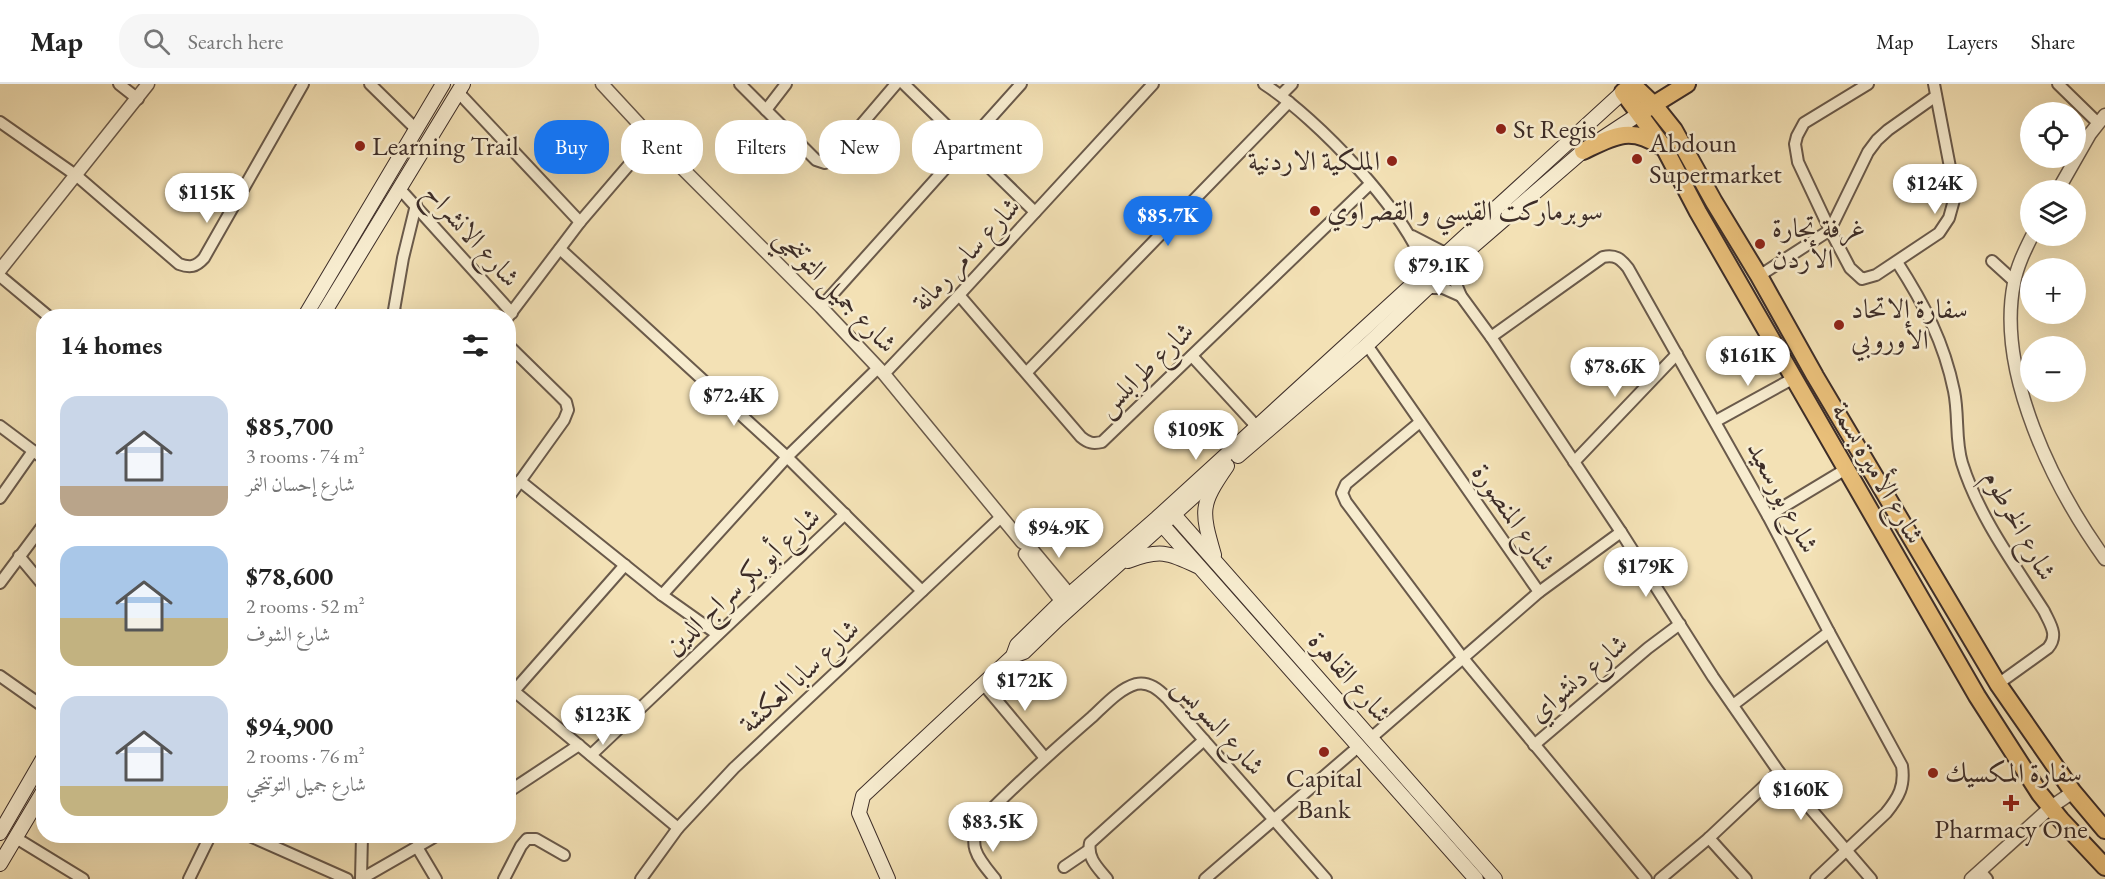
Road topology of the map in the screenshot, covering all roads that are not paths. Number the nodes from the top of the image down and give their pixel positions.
1 (119, 84) edge
2 (148, 84) edge
3 (303, 84) edge
4 (370, 84) edge
5 (443, 84) edge
6 (602, 84) edge
7 (740, 84) edge
8 (786, 84) edge
9 (896, 84) edge
10 (904, 84) edge
11 (1021, 84) edge
12 (1153, 84) edge
13 (1264, 84) edge
14 (1292, 84) edge
15 (1689, 84) edge
16 (1869, 84) edge
17 (1934, 84) edge
18 (2058, 84) edge
19 (2065, 84) edge
20 (1628, 86) edge
21 (461, 88) edge
22 (1936, 96) junction
23 (138, 99) junction
24 (1285, 99) junction
25 (1647, 109) junction
26 (766, 110) junction
27 (2102, 119) edge
28 (635, 120) edge
29 (941, 120) edge
30 (988, 120) edge
31 (0, 122) edge
32 (416, 129) junction
33 (1672, 139) junction
34 (1583, 151) junction
35 (621, 174) edge
36 (688, 174) edge
37 (939, 174) edge
38 (996, 174) edge
39 (77, 176) junction
40 (2064, 180) edge
41 (1370, 184) junction
42 (399, 188) junction
43 (416, 205) junction
44 (1035, 212) junction
45 (580, 222) junction
46 (1830, 230) junction
47 (1409, 234) junction
48 (2028, 246) edge
49 (560, 249) junction
50 (1451, 257) junction
51 (1992, 261) dead end
52 (1897, 262) junction
53 (0, 270) edge
54 (1426, 273) junction
55 (0, 276) edge
56 (1759, 276) junction
57 (2014, 281) junction
58 (1425, 288) junction
59 (959, 295) junction
60 (1461, 296) junction
61 (821, 307) junction
62 (40, 309) edge
63 (308, 309) edge
64 (326, 309) edge
65 (394, 309) edge
66 (505, 309) edge
67 (515, 309) edge
68 (1491, 337) junction
69 (1367, 345) junction
70 (516, 353) edge
71 (1677, 354) junction
72 (1192, 356) junction
73 (881, 371) junction
74 (1027, 372) junction
75 (1794, 378) junction
76 (1716, 421) junction
77 (1420, 422) junction
78 (0, 426) edge
79 (1257, 427) junction
80 (33, 451) junction
81 (36, 453) edge
82 (787, 457) junction
83 (1574, 462) junction
84 (1227, 466) junction
85 (1846, 469) junction
86 (520, 481) junction
87 (516, 487) edge
88 (0, 498) edge
89 (1171, 512) junction
90 (845, 514) junction
91 (1768, 516) junction
92 (1001, 517) junction
93 (1160, 522) junction
94 (1621, 532) junction
95 (36, 534) edge
96 (19, 556) junction
97 (1215, 559) junction
98 (2105, 559) edge
99 (1120, 564) junction
100 (625, 565) junction
101 (1203, 569) junction
102 (36, 576) edge
103 (0, 583) edge
104 (922, 591) junction
105 (1539, 592) junction
106 (662, 595) junction
107 (1069, 602) junction
108 (1680, 624) junction
109 (1829, 632) junction
110 (717, 634) junction
111 (1462, 657) junction
112 (0, 676) edge
113 (516, 683) edge
114 (984, 684) junction
115 (1998, 684) junction
116 (516, 692) edge
117 (36, 701) edge
118 (1733, 705) junction
119 (1371, 738) junction
120 (1204, 740) junction
121 (579, 745) junction
122 (1534, 745) junction
123 (1358, 747) junction
124 (591, 755) junction
125 (1045, 758) junction
126 (36, 770) edge
127 (1779, 772) junction
128 (516, 787) edge
129 (2073, 792) junction
130 (36, 805) edge
131 (2050, 807) junction
132 (5, 819) edge
133 (1274, 820) junction
134 (678, 828) junction
135 (2105, 830) edge
136 (0, 833) edge
137 (16, 838) junction
138 (1709, 838) junction
139 (207, 843) edge
140 (266, 843) edge
141 (362, 843) edge
142 (424, 843) edge
143 (417, 847) junction
144 (1089, 850) junction
145 (1846, 851) junction
146 (564, 855) dead end
147 (0, 864) edge
148 (1064, 867) dead end
149 (2105, 867) edge
150 (1980, 876) edge
151 (78, 878) edge
152 (189, 879) edge
153 (347, 879) edge
154 (361, 879) edge
155 (436, 879) edge
156 (504, 879) edge
157 (641, 879) edge
158 (888, 879) edge
159 (994, 879) edge
160 (1107, 879) edge
161 (1205, 879) edge
162 (1326, 879) edge
163 (1476, 879) edge
164 (1495, 879) edge
165 (1646, 879) edge
166 (1660, 879) edge
167 (1746, 879) edge
168 (1816, 879) edge
169 (1871, 879) edge

1 - 23 street
2 - 23 street
3 - 39 street
4 - 32 street
5 - 32 main road
6 - 28 street, شارع جميل التوتنجي
7 - 26 street
8 - 26 street
9 - 26 street
10 - 29 street
11 - 30 street
12 - 44 street, شارع سامر رمانة
13 - 24 street
14 - 24 street
15 - 25 main road
15 - 33 main road
16 - 46 street
17 - 22 street
18 - 27 street
19 - 27 street
20 - 25 main road, شارع الأميرة بسمة
20 - 50 main road
21 - 42 main road
21 - 45 street
22 - 46 street
22 - 52 street
23 - 39 street
24 - 41 street
24 - 74 street
25 - 33 main road, شارع الأميرة بسمة
25 - 34 main road
27 - 40 street
31 - 39 street
32 - 63 main road
33 - 34 main road
33 - 56 main road, شارع الأميرة بسمة
33 - 75 main road, شارع الأميرة بسمة
34 - 50 main road
35 - 45 street
36 - 61 street, شارع جميل التوتنجي
37 - 61 street
38 - 44 street
39 - 53 street
41 - 47 street
41 - 72 street, شارع طرابلس
42 - 43 street, شارع الانشراح
42 - 64 main road
43 - 65 street
43 - 66 street, شارع الانشراح
44 - 59 street, شارع سامر رمانة
45 - 49 street
46 - 52 street
46 - 56 street
47 - 50 street
47 - 54 street
48 - 57 street
49 - 67 street
49 - 82 street
50 - 54 main road
50 - 58 main road
50 - 60 street
51 - 57 street
52 - 115 street, شارع الخرطوم
54 - 79 main road
55 - 62 street
56 - 115 main road, شارع الأميرة بسمة
57 - 98 street
58 - 60 street
58 - 69 main road
59 - 73 street, شارع سامر رمانة
59 - 74 street, شارع طرابلس
60 - 68 street
61 - 73 street, شارع جميل التوتنجي
68 - 71 street, شارع بورسعيد
68 - 83 street
69 - 77 street, شارع المنصورة
69 - 84 main road
70 - 86 street
71 - 76 street, شارع بورسعيد
71 - 83 street
72 - 74 street, شارع طرابلس
72 - 79 street
73 - 82 street, شارع سامر رمانة
73 - 92 street, شارع جميل التوتنجي
75 - 76 street
75 - 85 main road, شارع الأميرة بسمة
76 - 91 street, شارع بورسعيد
77 - 105 street, شارع المنصورة
77 - 111 street
78 - 80 street
79 - 89 main road
80 - 81 street
80 - 88 street
82 - 90 street
82 - 106 street, شارع سامر رمانة
83 - 94 street
84 - 89 main road
84 - 97 main road
85 - 91 street
85 - 131 main road, شارع الأميرة بسمة
86 - 87 street
86 - 100 street
89 - 93 main road
89 - 97 main road, شارع القاهرة
90 - 104 street
90 - 110 street, شارع أبو بكر سراج الدين
91 - 109 street, شارع بورسعيد
92 - 104 street, شارع سابا العكشة
92 - 107 street, شارع جميل التوتنجي
93 - 99 main road
93 - 101 main road, شارع القاهرة
93 - 107 main road
94 - 105 street
94 - 108 street
95 - 96 street
96 - 102 street
96 - 103 street
97 - 119 main road, شارع القاهرة
99 - 101 main road
99 - 107 main road
100 - 106 street
100 - 113 street
101 - 123 main road, شارع القاهرة
104 - 134 street, شارع سابا العكشة
105 - 111 street, شارع المنصورة
106 - 110 street
107 - 114 main road
108 - 118 street
108 - 122 street, شارع دنشواي
109 - 118 street
109 - 145 street, شارع بورسعيد
110 - 124 street, شارع أبو بكر سراج الدين
111 - 119 street, شارع المنصورة
111 - 122 street
112 - 117 street
114 - 125 street
114 - 158 main road
115 - 129 main road, شارع الأميرة بسمة
116 - 121 street
118 - 127 street
119 - 164 main road, شارع القاهرة
120 - 125 street, شارع السويس
120 - 133 street, شارع السويس
120 - 144 street
121 - 124 street
121 - 128 street
122 - 165 street
123 - 133 street
123 - 163 main road, شارع القاهرة
124 - 134 street
125 - 159 street, شارع السويس
126 - 132 main road
127 - 138 street
127 - 145 street
129 - 131 street
129 - 135 main road, شارع الأميرة بسمة
130 - 137 main road
131 - 149 main road, شارع الأميرة بسمة
131 - 150 street
132 - 136 main road
133 - 161 street
133 - 162 street, شارع السويس
134 - 157 street, شارع سابا العكشة
137 - 147 main road
137 - 151 street
138 - 166 street
138 - 167 street
139 - 152 street
140 - 153 street
141 - 154 street
142 - 143 street
143 - 154 street
143 - 155 street
144 - 148 street
144 - 160 street
145 - 168 street, شارع بورسعيد
145 - 169 street
146 - 156 street

